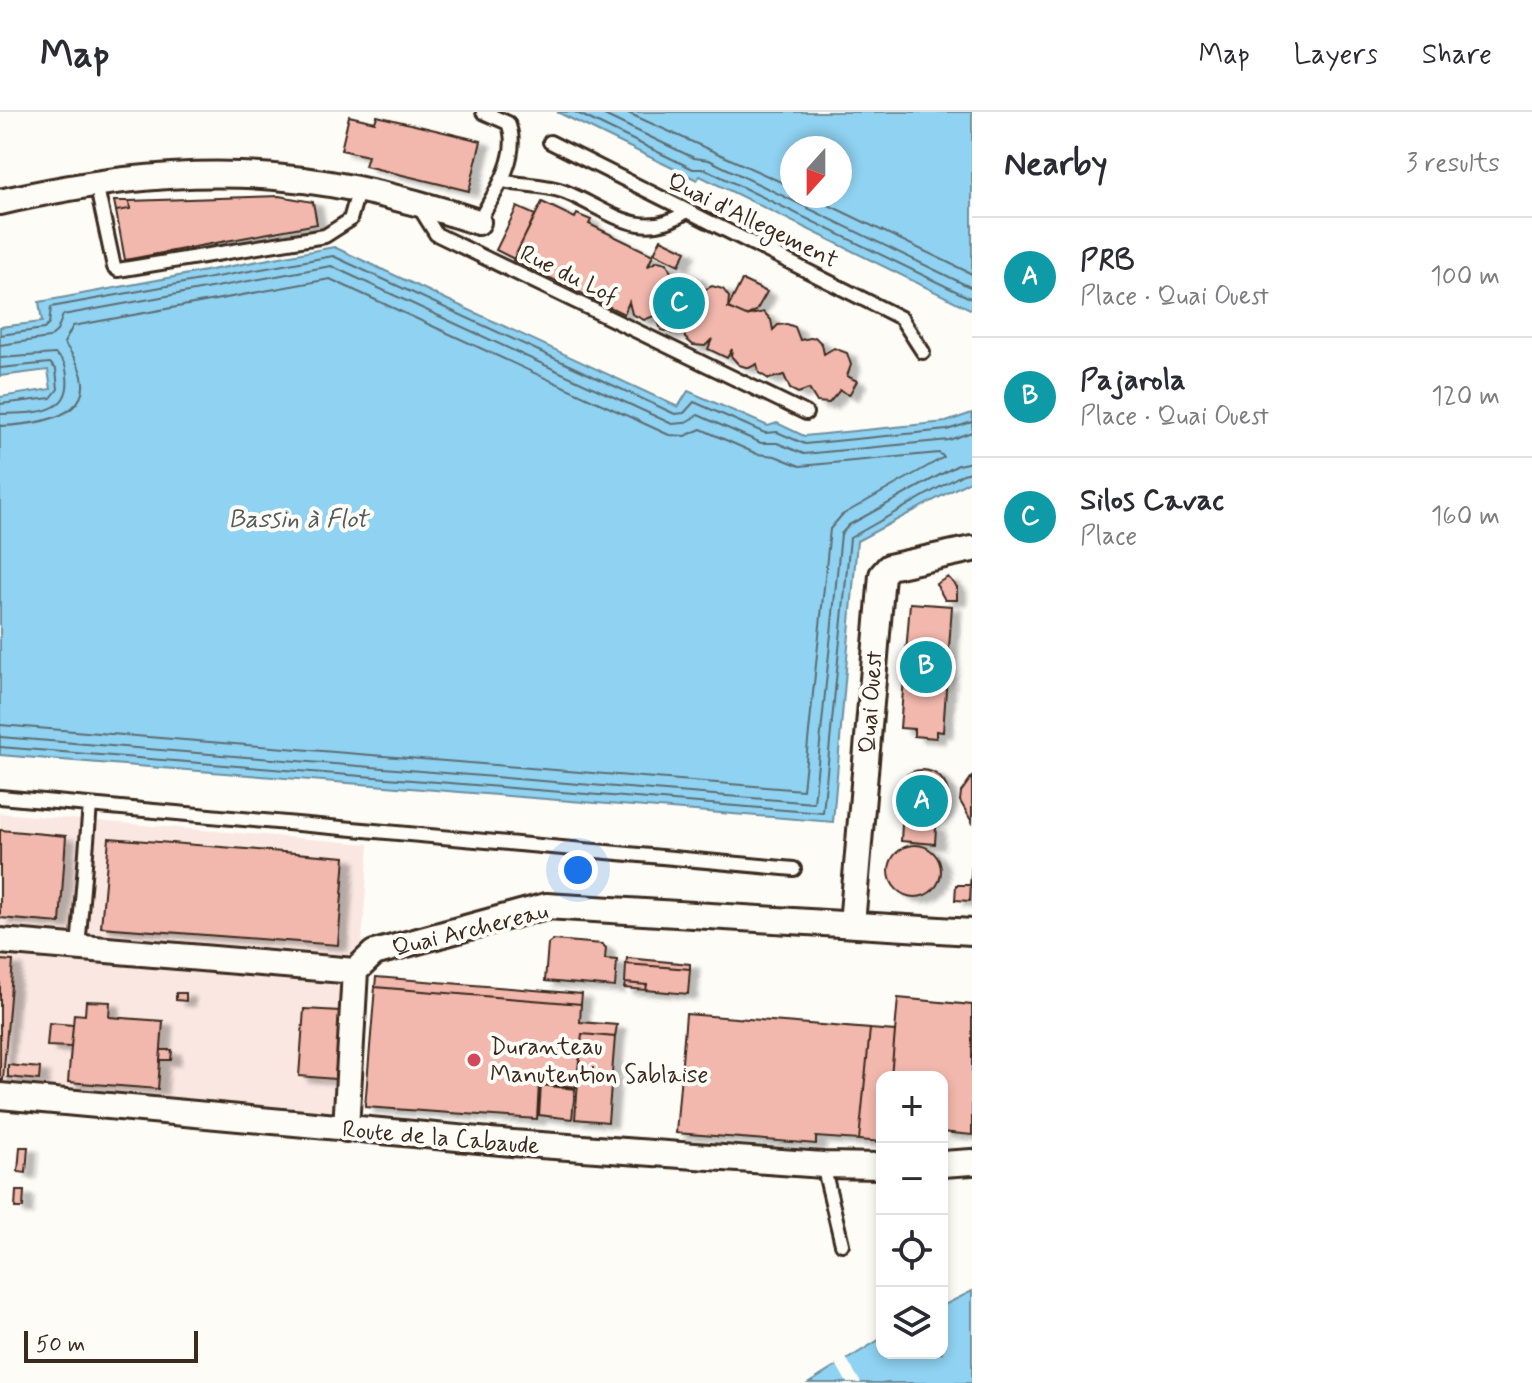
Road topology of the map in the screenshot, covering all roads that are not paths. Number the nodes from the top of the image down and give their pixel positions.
1 (483, 112) edge
2 (550, 142) dead end
3 (503, 181) junction
4 (96, 183) junction
5 (359, 187) junction
6 (415, 200) junction
7 (0, 202) edge
8 (687, 211) junction
9 (478, 222) joint
10 (923, 352) dead end
11 (806, 413) dead end
12 (972, 549) edge
13 (0, 797) edge
14 (90, 805) junction
15 (794, 869) dead end
16 (852, 924) junction
17 (972, 932) edge
18 (0, 941) edge
19 (78, 948) junction
20 (355, 971) junction
21 (0, 1096) edge
22 (346, 1129) junction
23 (972, 1162) edge
24 (948, 1164) edge
25 (823, 1165) junction
26 (876, 1166) edge
27 (842, 1244) dead end

1 - 3 lane
2 - 8 lane, Quai d'Allegement
3 - 8 lane
3 - 9 lane
4 - 5 street
4 - 5 lane
4 - 7 street
5 - 6 street
6 - 9 street
6 - 11 lane, Rue du Lof
8 - 10 lane, Quai d'Allegement
12 - 16 street, Quai Ouest
13 - 14 lane
14 - 15 lane
14 - 19 lane
16 - 17 street, Quai Archereau
16 - 20 street, Quai Archereau
18 - 19 street
19 - 20 street
20 - 22 street
21 - 22 street, Route de la Cabaude
22 - 25 street, Route de la Cabaude
23 - 24 street
25 - 26 street, Route de la Cabaude
25 - 27 lane

